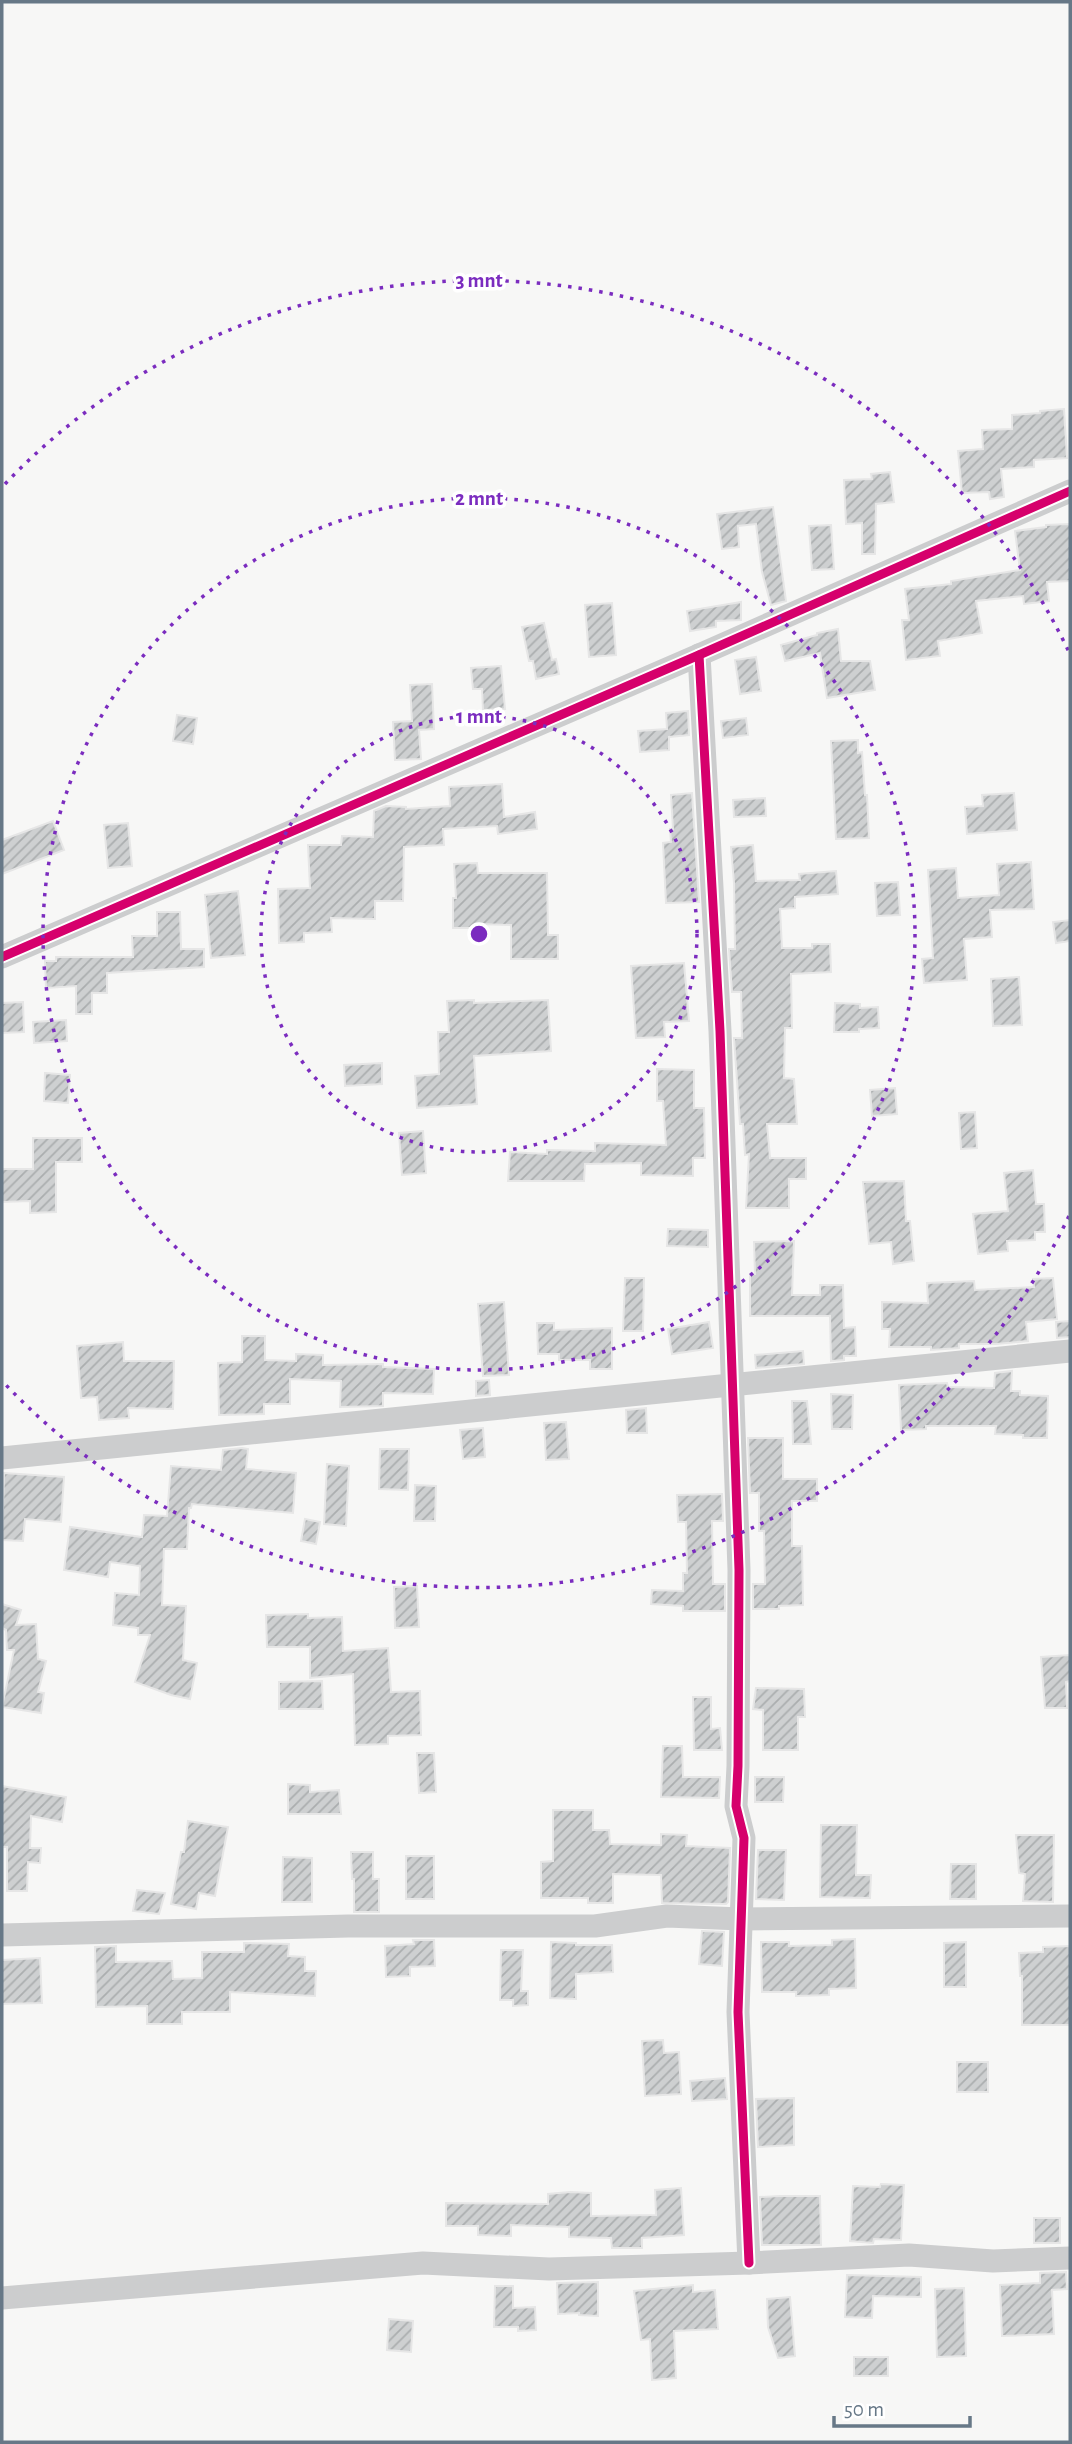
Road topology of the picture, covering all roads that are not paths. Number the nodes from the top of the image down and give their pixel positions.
1 (1070, 491) edge
2 (699, 655) junction
3 (2, 957) edge
4 (1070, 1352) edge
5 (732, 1385) junction
6 (2, 1458) edge
7 (1070, 1916) edge
8 (741, 1919) junction
9 (2, 1936) edge
10 (1070, 2258) edge
11 (749, 2263) junction
12 (2, 2298) edge

1 - 2 street
2 - 3 street
2 - 5 street
4 - 5 street
5 - 6 street
5 - 8 street
7 - 8 street
8 - 9 street
8 - 11 street
10 - 11 street
11 - 12 street

